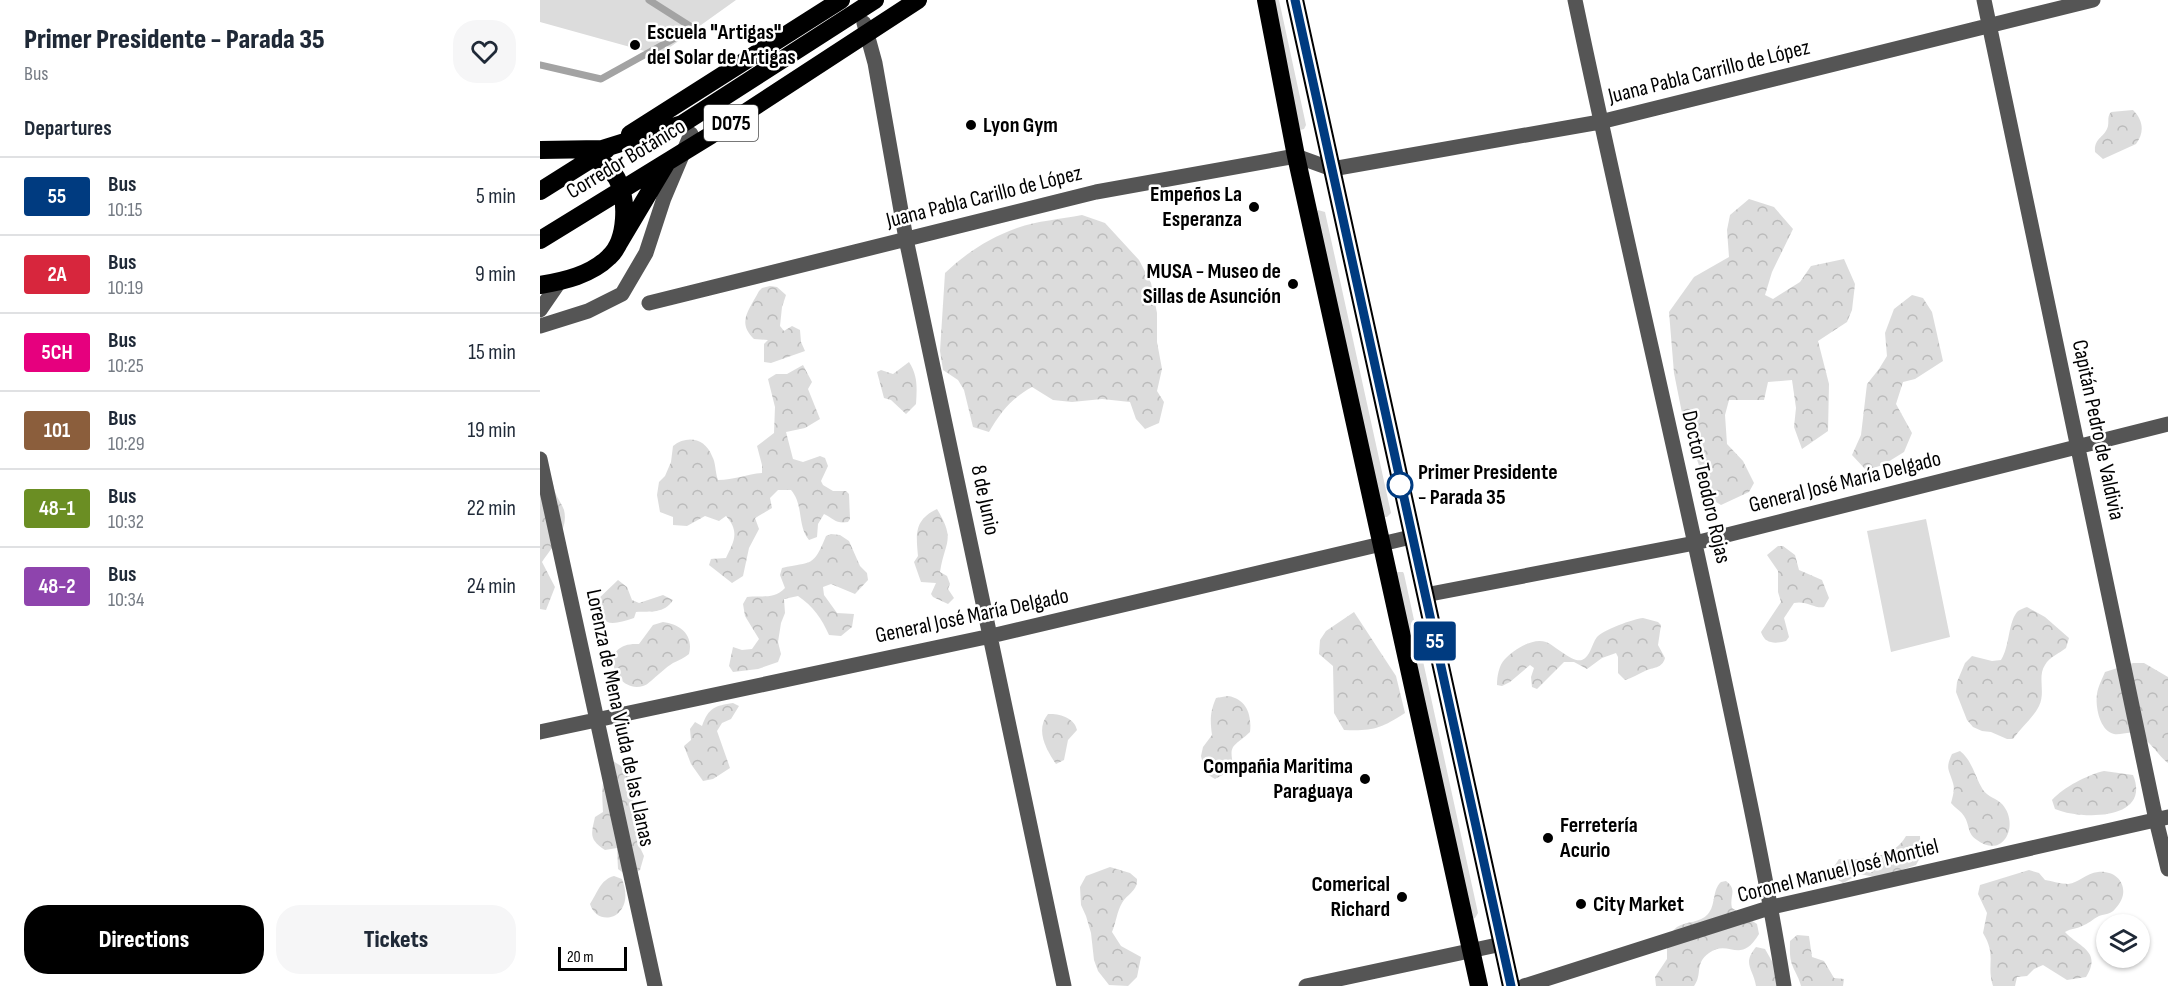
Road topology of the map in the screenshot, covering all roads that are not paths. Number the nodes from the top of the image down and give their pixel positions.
1 (841, 0) edge
2 (875, 0) edge
3 (899, 0) edge
4 (918, 0) edge
5 (1266, 0) edge
6 (1295, 0) edge
7 (1575, 0) edge
8 (1984, 0) edge
9 (2093, 0) edge
10 (864, 23) junction
11 (1990, 25) junction
12 (1600, 122) junction
13 (691, 134) junction
14 (540, 138) edge
15 (556, 149) edge
16 (1296, 156) junction
17 (1332, 169) junction
18 (540, 191) edge
19 (906, 239) junction
20 (540, 240) edge
21 (616, 248) junction
22 (560, 281) junction
23 (540, 285) edge
24 (650, 303) dead end
25 (540, 310) edge
26 (540, 326) edge
27 (2168, 424) edge
28 (2078, 446) junction
29 (540, 459) edge
30 (1411, 537) junction
31 (1695, 543) junction
32 (1380, 545) junction
33 (1425, 595) junction
34 (991, 636) junction
35 (598, 719) junction
36 (540, 732) edge
37 (2162, 819) edge
38 (2168, 869) edge
39 (1772, 907) junction
40 (1502, 944) junction
41 (1471, 951) junction
42 (655, 986) edge
43 (1064, 986) edge
44 (1306, 986) edge
45 (1479, 986) edge
46 (1511, 986) edge
47 (1524, 986) edge
48 (1784, 986) edge

1 - 18 highway, Corredor Botánico / D075
2 - 15 highway, D075
3 - 10 highway, D075
4 - 20 highway, Corredor Botánico / D075
5 - 16 highway
6 - 17 highway
7 - 12 street, Doctor Teodoro Rojas
8 - 11 street, Capitán Pedro de Valdivia
9 - 11 street, Juana Pabla Carrillo de López
10 - 13 highway, D075
10 - 19 street, 8 de Junio
11 - 12 street, Juana Pabla Carrillo de López
11 - 28 street, Capitán Pedro de Valdivia
12 - 17 street, Juana Pabla Carrillo de López
12 - 31 street, Doctor Teodoro Rojas
13 - 21 highway, D075
13 - 26 street
14 - 15 street
15 - 21 highway
16 - 17 street
16 - 19 street, Juana Pabla Carillo de López
16 - 32 highway
17 - 30 highway
19 - 24 street, Juana Pabla Carillo de López
19 - 34 street, 8 de Junio
21 - 22 highway, D075
22 - 23 highway, D075
22 - 25 street
27 - 28 street, General José María Delgado
28 - 31 street, General José María Delgado
28 - 37 street, Capitán Pedro de Valdivia
29 - 35 street, Lorenza de Mena Viuda de las Llanas
30 - 32 street, General José María Delgado
30 - 33 highway
31 - 33 street, General José María Delgado
31 - 39 street, Doctor Teodoro Rojas
32 - 34 street, General José María Delgado
32 - 41 highway
33 - 40 highway
34 - 35 street, General José María Delgado
34 - 43 street, 8 de Junio
35 - 36 street, General José María Delgado
35 - 42 street, Lorenza de Mena Viuda de las Llanas
37 - 38 street, Capitán Pedro de Valdivia
37 - 39 street, Coronel Manuel José Montiel
39 - 47 street, Coronel Manuel José Montiel
39 - 48 street, Doctor Teodoro Rojas
40 - 41 street
40 - 46 highway
41 - 44 street
41 - 45 highway

